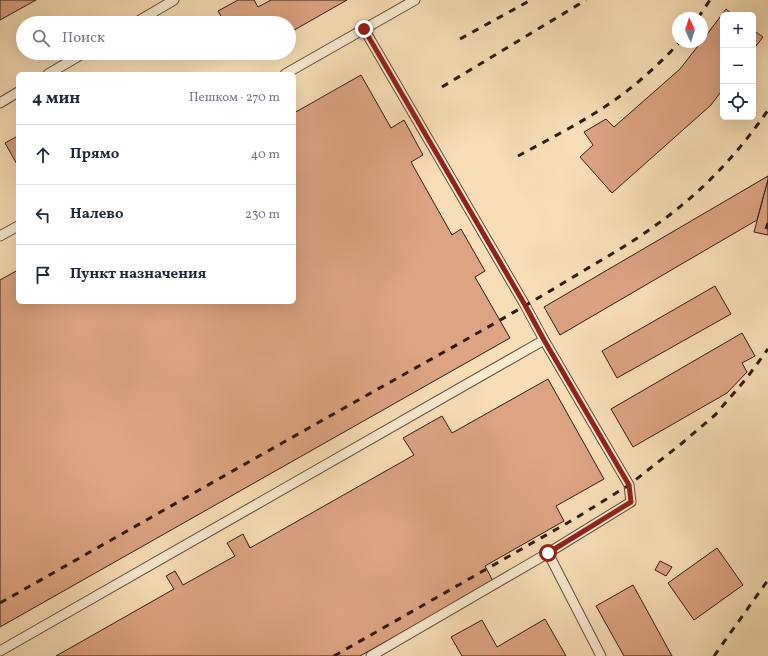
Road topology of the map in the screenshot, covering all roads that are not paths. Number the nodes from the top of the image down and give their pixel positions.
1 (174, 0) edge
2 (415, 0) edge
3 (147, 16) edge
4 (364, 29) junction
5 (72, 60) edge
6 (51, 72) edge
7 (289, 72) edge
8 (16, 93) edge
9 (0, 103) edge
10 (16, 227) edge
11 (0, 236) edge
12 (544, 340) junction
13 (548, 553) junction
14 (0, 651) edge
15 (371, 656) edge
16 (601, 656) edge

1 - 3 lane
2 - 4 lane
4 - 7 lane
4 - 12 lane
5 - 6 lane
8 - 9 lane
10 - 11 lane
12 - 13 lane
12 - 14 lane
13 - 15 lane
13 - 16 lane

